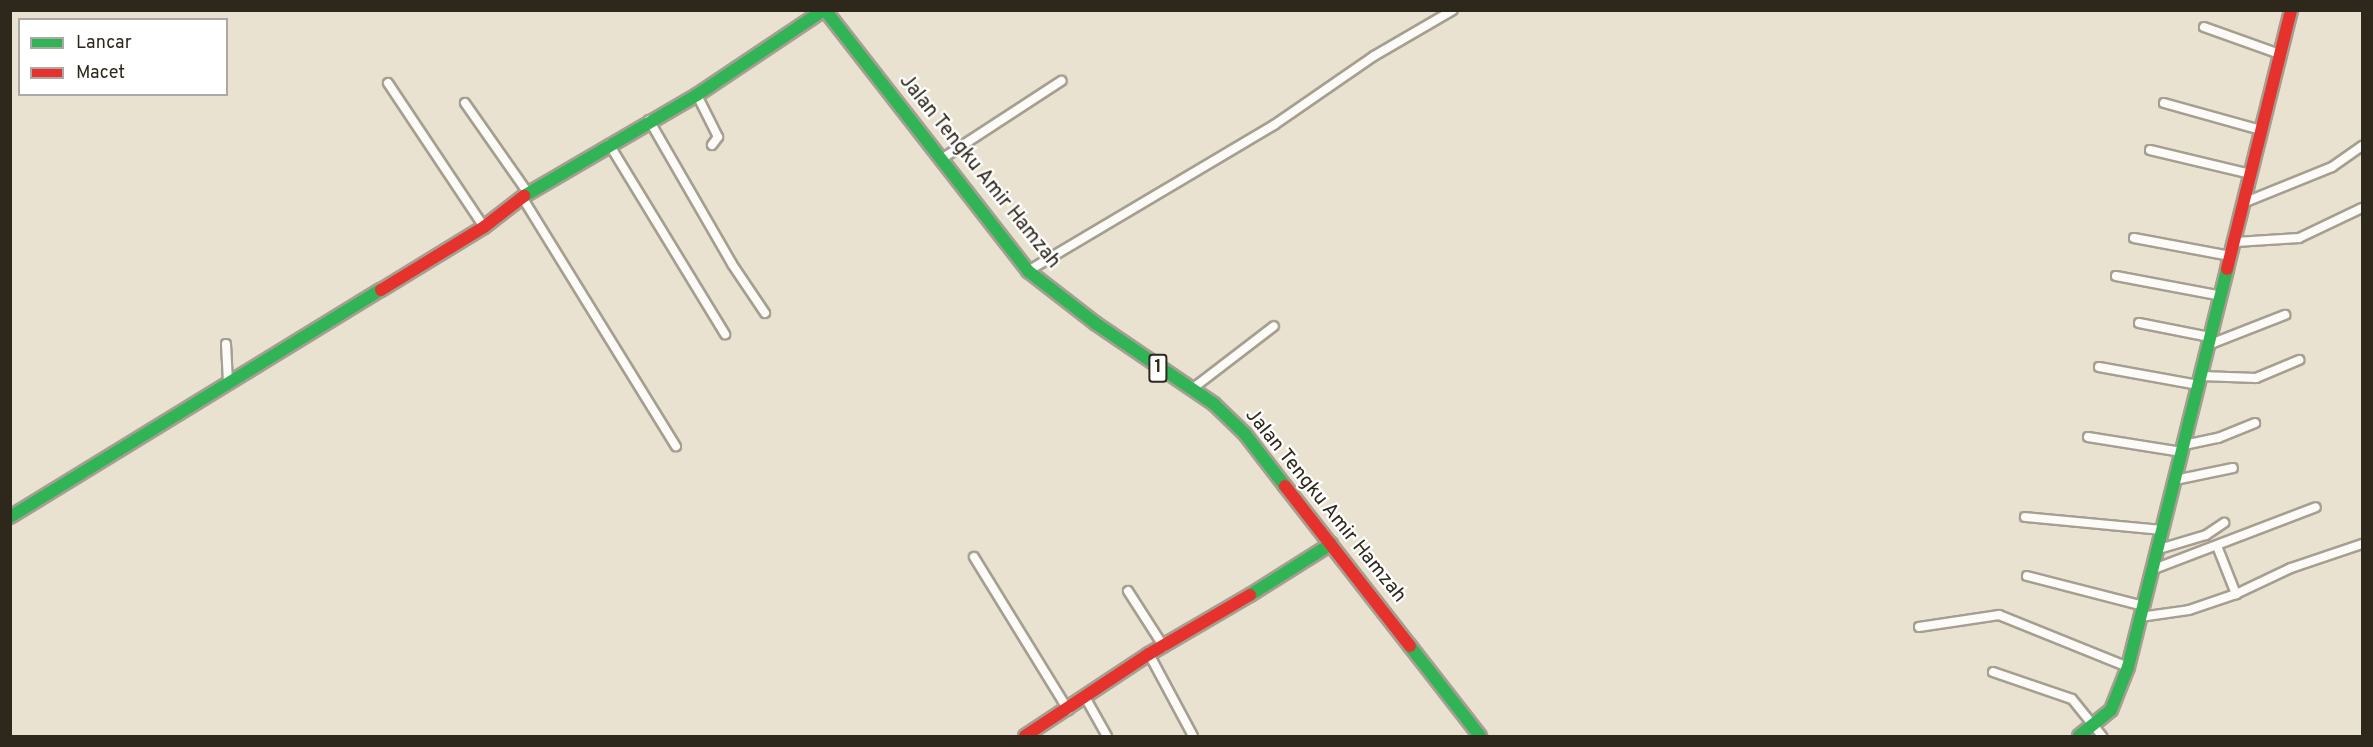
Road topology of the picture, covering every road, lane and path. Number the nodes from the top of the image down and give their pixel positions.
1 (824, 10) edge
2 (1453, 10) edge
3 (2291, 10) edge
4 (2204, 27) dead end
5 (2280, 54) junction
6 (1062, 81) dead end
7 (388, 83) dead end
8 (697, 95) junction
9 (465, 103) dead end
10 (2164, 103) dead end
11 (649, 120) junction
12 (2261, 130) junction
13 (609, 144) junction
14 (712, 145) dead end
15 (2362, 146) edge
16 (2150, 150) dead end
17 (940, 160) junction
18 (2251, 174) junction
19 (525, 195) junction
20 (2243, 203) junction
21 (2362, 208) edge
22 (484, 226) junction
23 (2134, 238) dead end
24 (2236, 242) junction
25 (2230, 256) junction
26 (1029, 272) junction
27 (2116, 276) dead end
28 (2222, 296) junction
29 (765, 313) dead end
30 (2285, 315) dead end
31 (2139, 323) dead end
32 (1274, 326) dead end
33 (725, 334) dead end
34 (2209, 341) junction
35 (226, 344) dead end
36 (2299, 360) dead end
37 (2099, 367) dead end
38 (2200, 380) junction
39 (228, 381) junction
40 (1192, 390) junction
41 (2255, 423) dead end
42 (2088, 437) dead end
43 (676, 446) dead end
44 (2183, 448) junction
45 (2233, 468) dead end
46 (2175, 480) junction
47 (2316, 507) dead end
48 (10, 517) edge
49 (2025, 517) dead end
50 (2224, 523) dead end
51 (2163, 530) junction
52 (1331, 544) junction
53 (2362, 544) edge
54 (2217, 546) junction
55 (2159, 549) junction
56 (974, 557) dead end
57 (2154, 569) junction
58 (2027, 576) dead end
59 (1128, 591) dead end
60 (2236, 594) junction
61 (2142, 611) junction
62 (1919, 627) dead end
63 (1164, 646) junction
64 (1149, 654) junction
65 (2128, 667) junction
66 (1993, 672) dead end
67 (1085, 697) junction
68 (1068, 710) junction
69 (2098, 732) edge
70 (1025, 736) edge
71 (1107, 736) edge
72 (1193, 736) edge
73 (1480, 736) edge
74 (2079, 736) edge

1 - 8 main road
1 - 17 main road, Jalan Tengku Amir Hamzah / 1
2 - 26 street
3 - 5 main road
4 - 5 street
5 - 12 main road
6 - 17 street
7 - 22 street
8 - 11 main road
8 - 14 street
9 - 19 street
10 - 12 street
11 - 13 main road
11 - 29 street
12 - 18 main road
13 - 19 main road
13 - 33 street
15 - 20 street
16 - 18 street
17 - 26 main road, Jalan Tengku Amir Hamzah / 1
18 - 20 main road
19 - 22 main road
19 - 43 street
20 - 24 main road
21 - 24 street
22 - 39 main road
23 - 25 street
24 - 25 main road
25 - 28 main road
26 - 40 main road, Jalan Tengku Amir Hamzah / 1
27 - 28 street
28 - 34 main road
30 - 34 street
31 - 34 street
32 - 40 street
34 - 38 main road
35 - 39 street
36 - 38 street
37 - 38 street
38 - 44 main road
39 - 48 main road
40 - 52 main road, Jalan Tengku Amir Hamzah / 1
41 - 44 street
42 - 44 street
44 - 46 main road
45 - 46 street
46 - 51 main road
47 - 54 street
49 - 51 street
50 - 55 street
51 - 55 main road
52 - 63 main road
52 - 73 main road, Jalan Tengku Amir Hamzah / 1
53 - 60 street
54 - 57 street
54 - 60 street
55 - 57 main road
56 - 68 street
57 - 61 main road
58 - 61 street
59 - 63 street
60 - 61 street
61 - 65 main road
62 - 65 street
63 - 64 main road
64 - 67 main road
64 - 72 street
65 - 69 main road
66 - 69 street
67 - 68 main road
67 - 71 street
68 - 70 main road
69 - 74 main road

